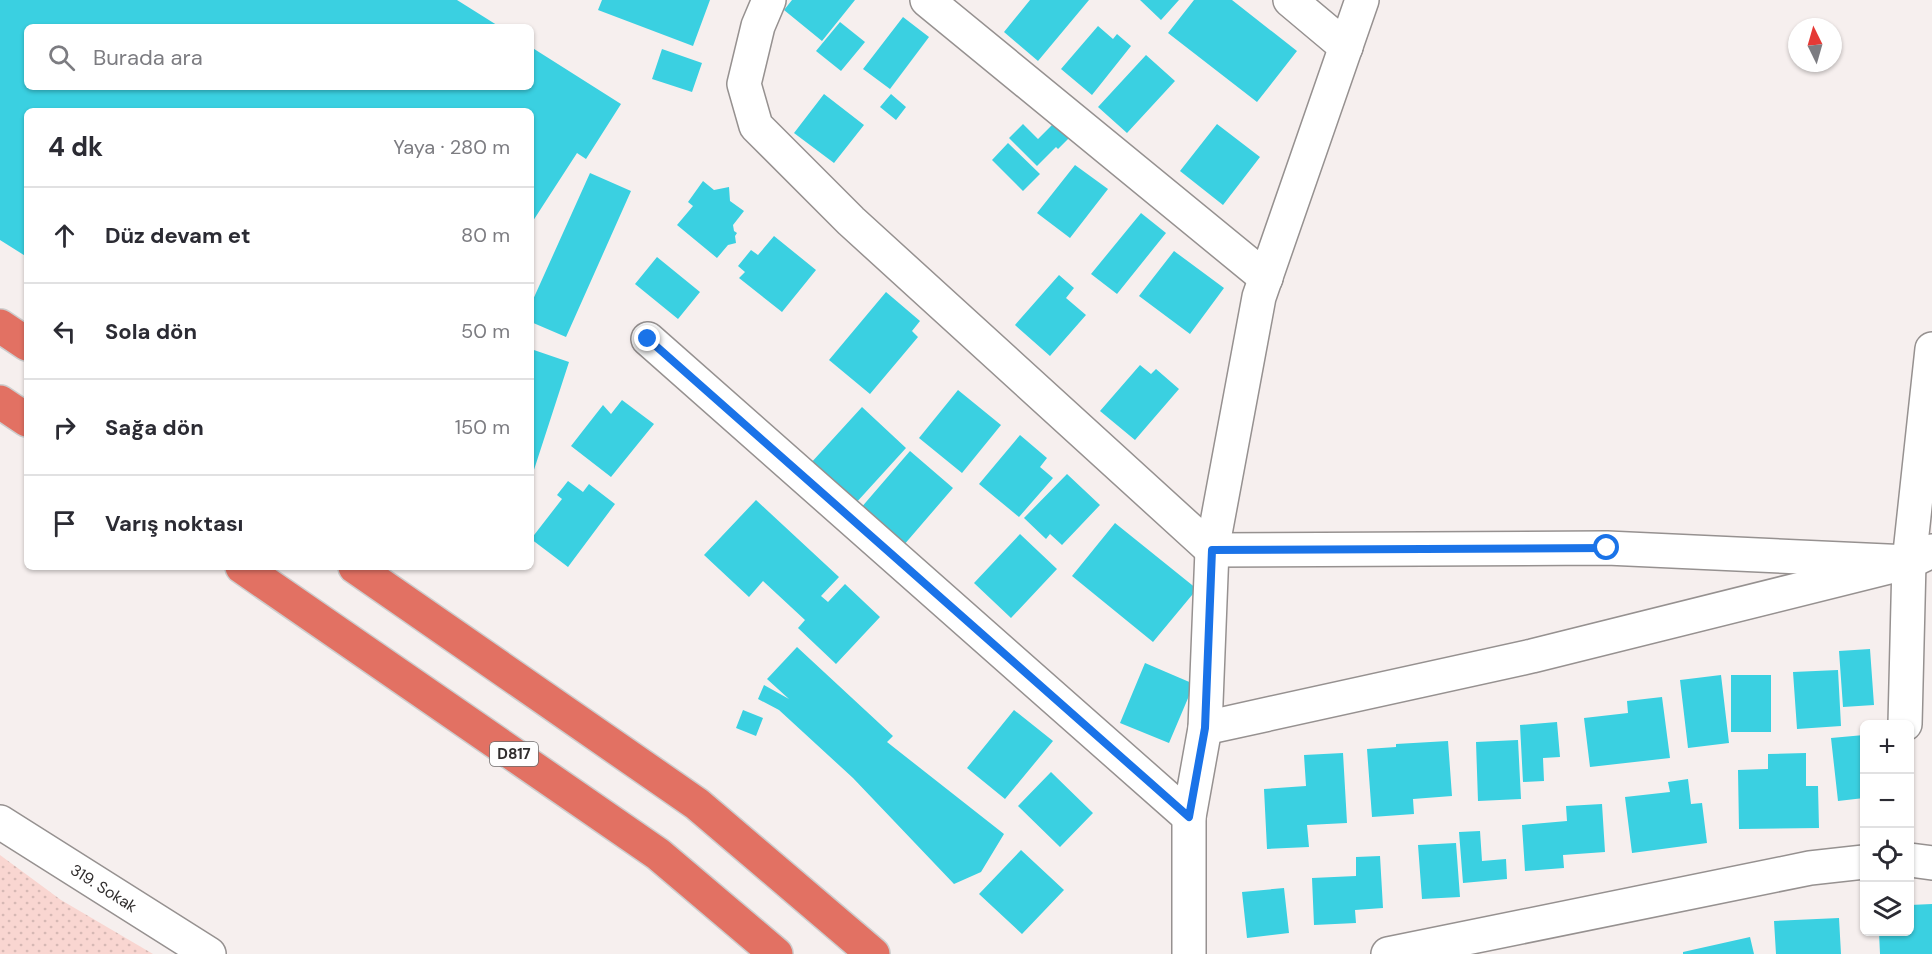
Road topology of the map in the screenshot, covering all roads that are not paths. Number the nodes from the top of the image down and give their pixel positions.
1 (769, 0) edge
2 (927, 0) edge
3 (1290, 0) edge
4 (1362, 0) edge
5 (1346, 47) junction
6 (1266, 278) junction
7 (0, 326) edge
8 (648, 339) dead end
9 (24, 342) edge
10 (1932, 349) edge
11 (1212, 550) junction
12 (1920, 556) edge
13 (246, 570) edge
14 (359, 570) edge
15 (1920, 648) edge
16 (1906, 720) edge
17 (1205, 728) junction
18 (1189, 817) junction
19 (0, 822) edge
20 (1914, 861) edge
21 (1860, 862) edge
22 (1932, 863) edge
23 (209, 954) edge
24 (776, 954) edge
25 (873, 954) edge
26 (1189, 954) edge
27 (1388, 954) edge

1 - 11 street
2 - 6 street
3 - 5 street
4 - 5 street
5 - 6 street
6 - 11 street
7 - 9 highway
8 - 18 street
10 - 12 street
11 - 12 street
11 - 17 street
12 - 15 street
12 - 17 street
13 - 24 highway, D817
14 - 25 highway
15 - 16 street
17 - 18 street
18 - 26 street
19 - 23 street, 319. Sokak
20 - 22 street
21 - 27 street

